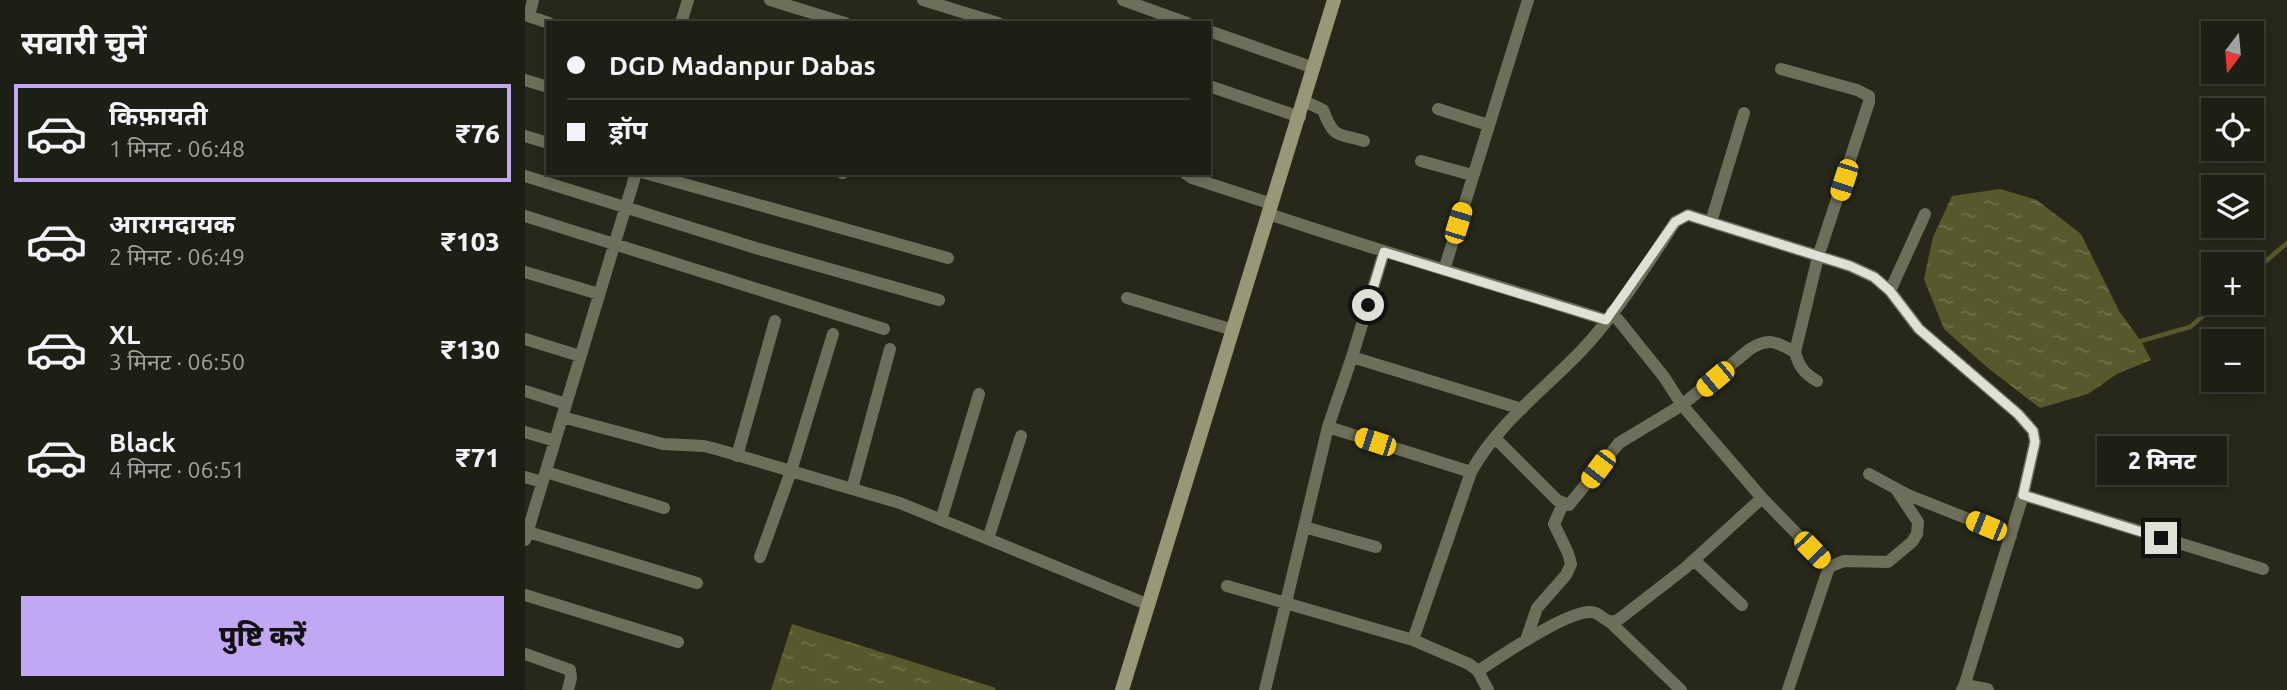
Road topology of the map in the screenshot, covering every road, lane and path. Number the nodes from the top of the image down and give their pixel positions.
1 (533, 0) edge
2 (688, 0) edge
3 (769, 0) edge
4 (923, 0) edge
5 (1123, 0) edge
6 (1528, 0) edge
7 (1330, 1) edge
8 (527, 16) edge
9 (682, 21) edge
10 (838, 21) edge
11 (991, 21) edge
12 (1181, 21) edge
13 (546, 22) edge
14 (1211, 32) edge
15 (1314, 68) junction
16 (1781, 69) dead end
17 (525, 80) edge
18 (546, 86) edge
19 (1211, 87) edge
20 (1304, 102) junction
21 (1438, 108) dead end
22 (1744, 113) dead end
23 (1300, 117) junction
24 (1487, 125) junction
25 (525, 136) edge
26 (1364, 141) dead end
27 (546, 142) edge
28 (1421, 161) dead end
29 (635, 175) edge
30 (652, 175) edge
31 (1188, 175) edge
32 (525, 176) edge
33 (1472, 176) junction
34 (626, 207) junction
35 (1271, 209) junction
36 (1925, 214) dead end
37 (525, 216) edge
38 (1711, 222) junction
39 (614, 244) junction
40 (1384, 252) junction
41 (1818, 257) junction
42 (948, 258) dead end
43 (1444, 270) junction
44 (525, 272) edge
45 (1890, 291) junction
46 (599, 294) junction
47 (1126, 298) dead end
48 (939, 300) dead end
49 (1609, 316) junction
50 (775, 321) dead end
51 (884, 329) dead end
52 (1233, 330) junction
53 (833, 334) dead end
54 (525, 339) edge
55 (890, 349) dead end
56 (1795, 352) junction
57 (580, 356) junction
58 (1352, 357) junction
59 (1817, 381) dead end
60 (525, 391) edge
61 (979, 394) dead end
62 (1682, 405) junction
63 (1522, 409) junction
64 (564, 410) junction
65 (1328, 427) junction
66 (525, 432) edge
67 (1021, 436) dead end
68 (1495, 438) junction
69 (555, 441) junction
70 (737, 456) junction
71 (791, 471) junction
72 (1471, 472) junction
73 (1869, 474) dead end
74 (525, 477) edge
75 (544, 477) junction
76 (852, 489) junction
77 (1896, 489) junction
78 (2023, 495) junction
79 (1762, 498) junction
80 (1563, 503) junction
81 (664, 508) dead end
82 (941, 520) junction
83 (1304, 527) junction
84 (526, 534) edge
85 (2011, 536) junction
86 (988, 539) junction
87 (1376, 547) dead end
88 (760, 557) dead end
89 (1695, 560) junction
90 (1829, 568) junction
91 (2263, 569) dead end
92 (697, 583) dead end
93 (1227, 586) dead end
94 (525, 595) edge
95 (1285, 604) junction
96 (1149, 605) junction
97 (1742, 605) dead end
98 (1610, 622) junction
99 (1413, 640) junction
100 (1526, 640) junction
101 (678, 642) dead end
102 (525, 654) edge
103 (1478, 671) junction
104 (568, 690) edge
105 (1124, 690) edge
106 (1265, 690) edge
107 (1488, 690) edge
108 (1681, 690) edge
109 (1788, 690) edge
110 (1963, 690) edge
111 (1987, 690) edge

1 - 8 street
2 - 9 street
3 - 10 street
4 - 11 street
5 - 12 street
6 - 24 street
7 - 15 main road
8 - 13 street
14 - 15 street
15 - 20 main road
16 - 41 street
17 - 18 street
19 - 23 street
20 - 23 main road
20 - 26 street
21 - 24 street
22 - 38 street
23 - 35 main road
24 - 33 street
25 - 27 street
28 - 33 street
29 - 34 street
30 - 42 street
31 - 35 street
32 - 34 street
33 - 43 street
34 - 39 street
34 - 48 street
35 - 40 street
35 - 52 main road
36 - 45 street
37 - 39 street
38 - 41 street
38 - 49 street
39 - 46 street
39 - 51 street
40 - 43 street
40 - 58 street
41 - 45 street
41 - 56 street
43 - 49 street
44 - 46 street
45 - 78 street
46 - 57 street
47 - 52 street
49 - 62 street
49 - 63 street
50 - 70 street
52 - 96 main road
53 - 71 street
54 - 57 street
55 - 76 street
56 - 59 street
56 - 62 street
57 - 64 street
58 - 63 street
58 - 65 street
60 - 64 street
61 - 82 street
62 - 79 street
62 - 80 street
63 - 68 street
64 - 69 street
64 - 70 street
65 - 72 street
65 - 83 street
66 - 69 street
67 - 86 street
68 - 72 street
68 - 80 street
69 - 75 street
70 - 71 street
71 - 76 street
71 - 88 street
72 - 99 street
73 - 77 street
74 - 75 street
75 - 81 street
75 - 84 street
76 - 82 street
77 - 85 street
77 - 90 street
78 - 85 street
78 - 91 street
79 - 89 street
79 - 90 street
80 - 100 street
82 - 86 street
83 - 87 street
83 - 95 street
84 - 92 street
85 - 110 street
86 - 96 street
89 - 97 street
89 - 98 street
90 - 109 street
93 - 95 street
94 - 101 street
95 - 99 street
95 - 106 street
96 - 105 main road
98 - 100 street
98 - 108 street
99 - 103 street
100 - 103 street
102 - 104 street
103 - 107 street
110 - 111 street

